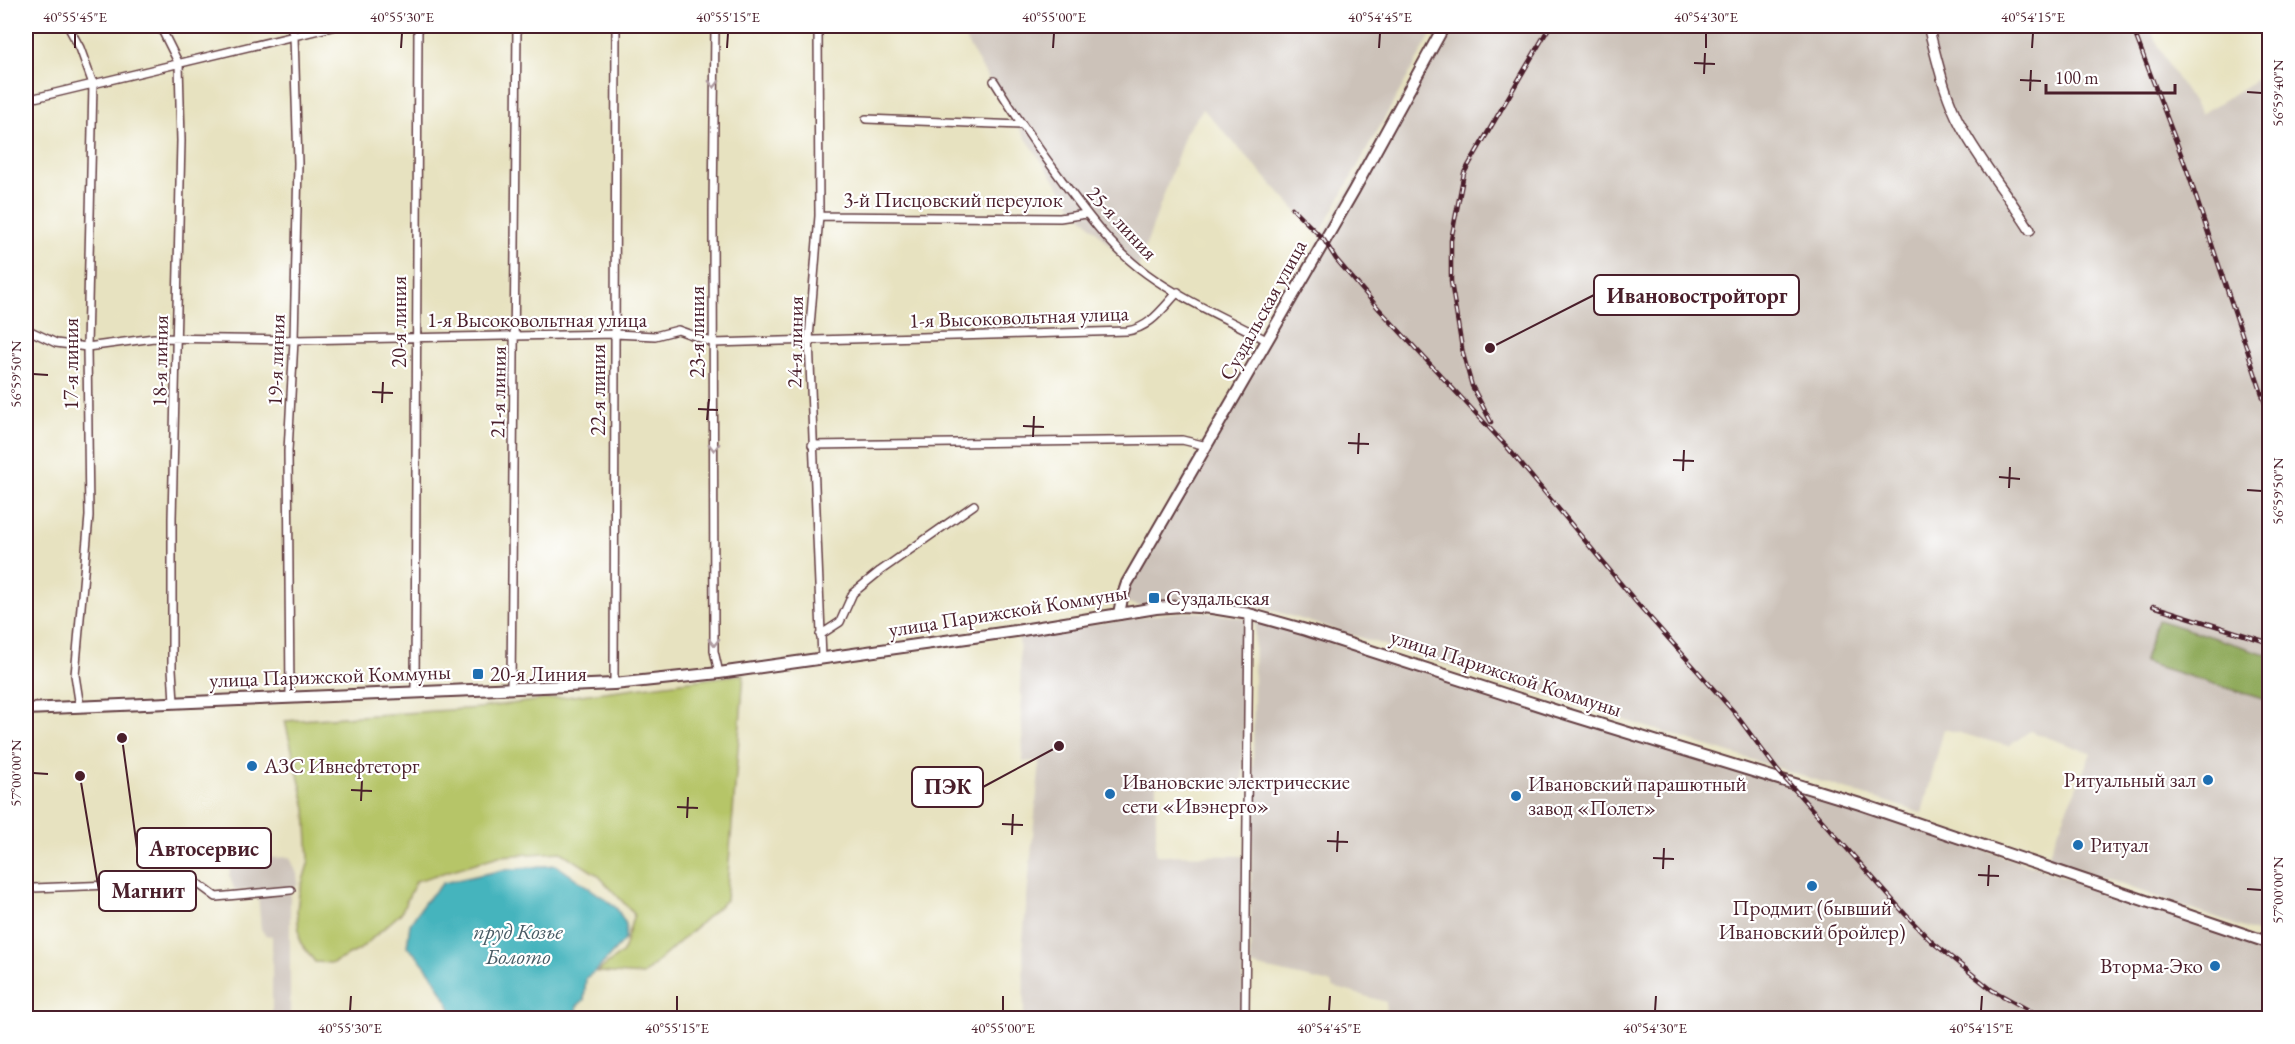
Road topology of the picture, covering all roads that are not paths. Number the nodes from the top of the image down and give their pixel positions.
1 (68, 26) edge
2 (160, 26) edge
3 (290, 26) edge
4 (336, 26) edge
5 (418, 26) edge
6 (517, 26) edge
7 (616, 26) edge
8 (715, 26) edge
9 (819, 26) edge
10 (957, 26) edge
11 (964, 26) edge
12 (1444, 26) edge
13 (1928, 26) edge
14 (294, 36) junction
15 (179, 64) junction
16 (994, 81) dead end
17 (93, 84) junction
18 (26, 100) edge
19 (866, 119) dead end
20 (1021, 125) junction
21 (1086, 214) junction
22 (819, 216) junction
23 (2030, 230) dead end
24 (1178, 292) junction
25 (26, 329) edge
26 (615, 334) junction
27 (515, 336) junction
28 (415, 337) junction
29 (177, 339) junction
30 (808, 339) junction
31 (294, 340) junction
32 (1268, 341) junction
33 (714, 343) junction
34 (87, 347) junction
35 (812, 445) junction
36 (1208, 446) junction
37 (974, 505) dead end
38 (1119, 614) junction
39 (1249, 614) junction
40 (820, 635) junction
41 (822, 658) junction
42 (719, 673) junction
43 (614, 684) junction
44 (511, 688) junction
45 (414, 691) junction
46 (290, 696) junction
47 (174, 702) junction
48 (80, 707) junction
49 (26, 708) edge
50 (26, 886) edge
51 (291, 890) dead end
52 (2270, 943) edge
53 (1245, 1018) edge

1 - 17 street, 17-я линия
2 - 15 street, 18-я линия
3 - 14 street, 19-я линия
4 - 14 street
5 - 28 street, 20-я линия
6 - 27 street, 21-я линия
7 - 26 street, 22-я линия
8 -> 33 street, 23-я линия
9 - 22 street, 24-я линия
10 - 11 street
12 - 32 main road, Суздальская улица
13 - 23 street
14 - 15 street
14 - 31 street, 19-я линия
15 - 17 street
15 - 29 street, 18-я линия
16 - 20 street, 25-я линия
17 - 18 street
17 - 34 street, 17-я линия
19 - 20 street
20 - 21 street, 25-я линия
21 - 22 street, 3-й Писцовский переулок
21 - 24 street, 25-я линия
22 - 30 street, 24-я линия
24 - 30 street, 1-я Высоковольтная улица
24 - 32 street, 25-я линия
25 - 34 street, 1-я Высоковольтная улица
26 - 27 street, 1-я Высоковольтная улица
26 - 33 street, 1-я Высоковольтная улица
26 - 43 street, 22-я линия
27 - 28 street, 1-я Высоковольтная улица
27 - 44 street, 21-я линия
28 - 31 street, 1-я Высоковольтная улица
28 - 45 street, 20-я линия
29 - 31 street, 1-я Высоковольтная улица
29 - 34 street, 1-я Высоковольтная улица
29 - 47 street, 18-я линия
30 - 33 street, 1-я Высоковольтная улица
30 - 35 street, 24-я линия
31 - 46 street, 19-я линия
32 - 36 main road, Суздальская улица
33 -> 42 street, 23-я линия
34 - 48 street, 17-я линия
35 - 36 street
35 - 40 street, 24-я линия
36 - 38 main road, Суздальская улица
37 - 40 street
38 - 39 main road, улица Парижской Коммуны
38 - 41 main road, улица Парижской Коммуны
39 - 52 main road, улица Парижской Коммуны
39 - 53 street
40 - 41 street, 24-я линия
41 - 42 main road, улица Парижской Коммуны
42 - 43 main road, улица Парижской Коммуны
43 - 44 main road, улица Парижской Коммуны
44 - 45 main road, улица Парижской Коммуны
45 - 46 main road, улица Парижской Коммуны
46 - 47 main road, улица Парижской Коммуны
47 - 48 main road, улица Парижской Коммуны
48 - 49 main road, улица Парижской Коммуны
50 - 51 street

